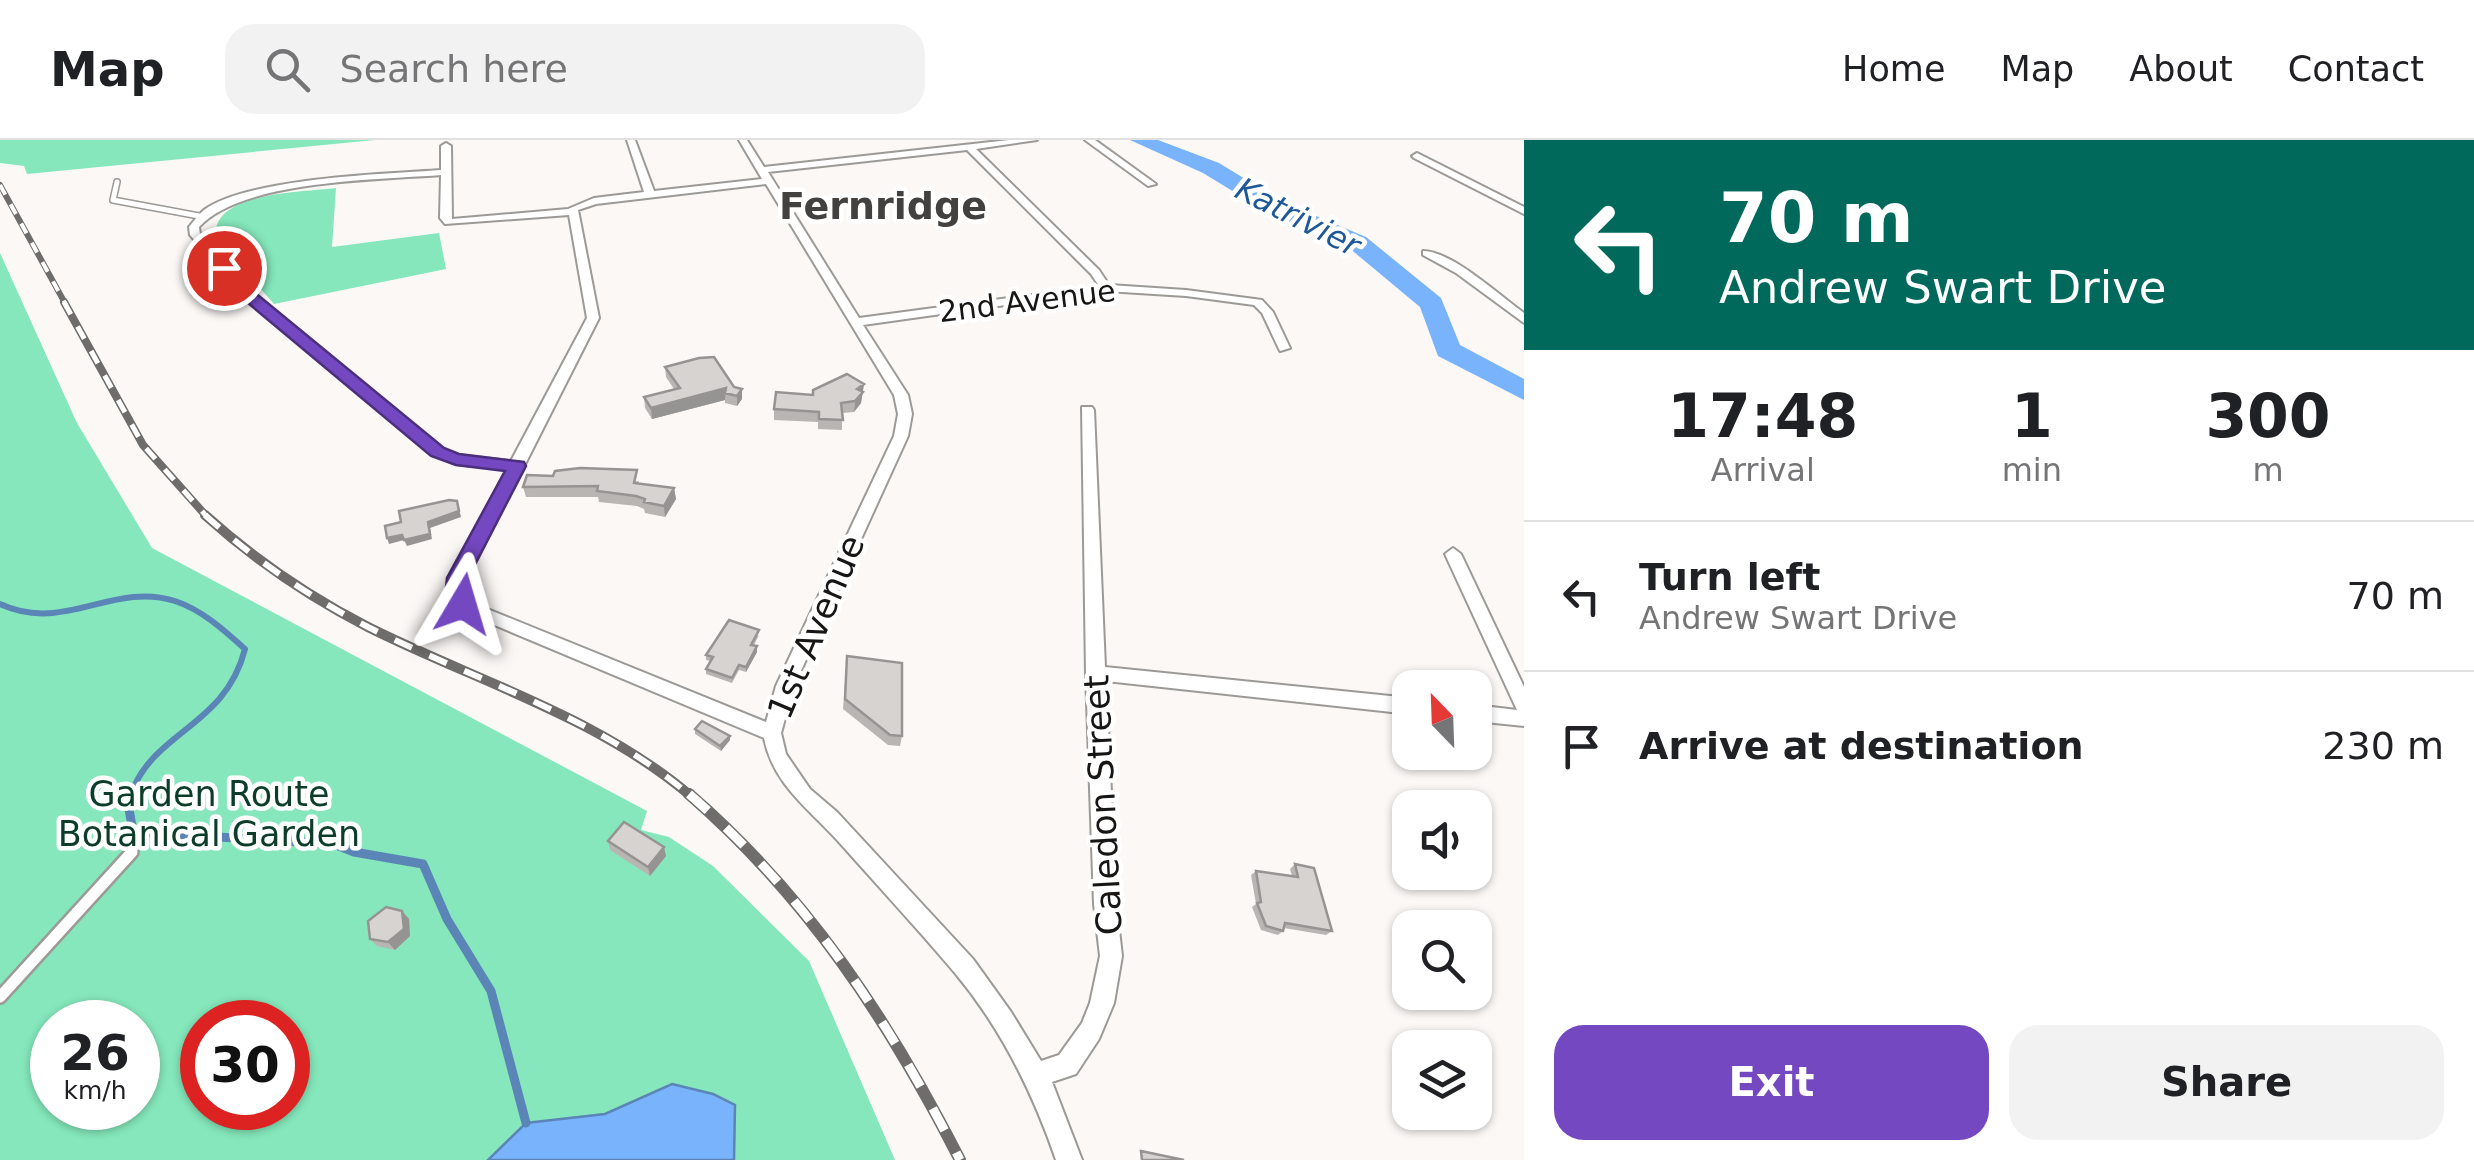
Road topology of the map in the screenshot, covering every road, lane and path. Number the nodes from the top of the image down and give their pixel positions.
1 (631, 140) edge
2 (743, 140) edge
3 (1034, 140) edge
4 (1089, 140) edge
5 (446, 146) dead end
6 (969, 147) junction
7 (1417, 156) dead end
8 (447, 172) junction
9 (765, 176) junction
10 (118, 182) dead end
11 (1151, 184) dead end
12 (650, 195) junction
13 (1524, 211) edge
14 (572, 212) junction
15 (200, 216) junction
16 (1427, 253) dead end
17 (1106, 288) junction
18 (1524, 320) edge
19 (856, 322) junction
20 (1284, 348) dead end
21 (1087, 410) dead end
22 (517, 466) junction
23 (1454, 554) dead end
24 (1095, 674) junction
25 (1392, 704) edge
26 (1524, 706) edge
27 (1492, 714) edge
28 (1524, 718) edge
29 (772, 733) junction
30 (132, 852) dead end
31 (0, 998) edge
32 (1034, 1076) junction
33 (1069, 1160) edge

1 - 12 street
2 - 9 street, 1st Avenue
3 - 6 street
4 - 11 street
5 - 8 street
6 - 9 street
6 - 17 street
7 - 13 street
8 - 14 street
8 - 15 street
9 - 12 street
9 - 19 street, 1st Avenue
10 - 15 lane
12 - 14 street
14 - 22 street
15 - 22 street
16 - 18 street
17 - 19 street, 2nd Avenue
17 - 20 street, 2nd Avenue
19 - 29 street, 1st Avenue
21 - 24 street, Caledon Street
22 - 29 street
23 - 26 street
24 - 25 street
24 - 32 street, Caledon Street
27 - 28 street
29 - 32 street, 1st Avenue
30 - 31 lane
32 - 33 street

